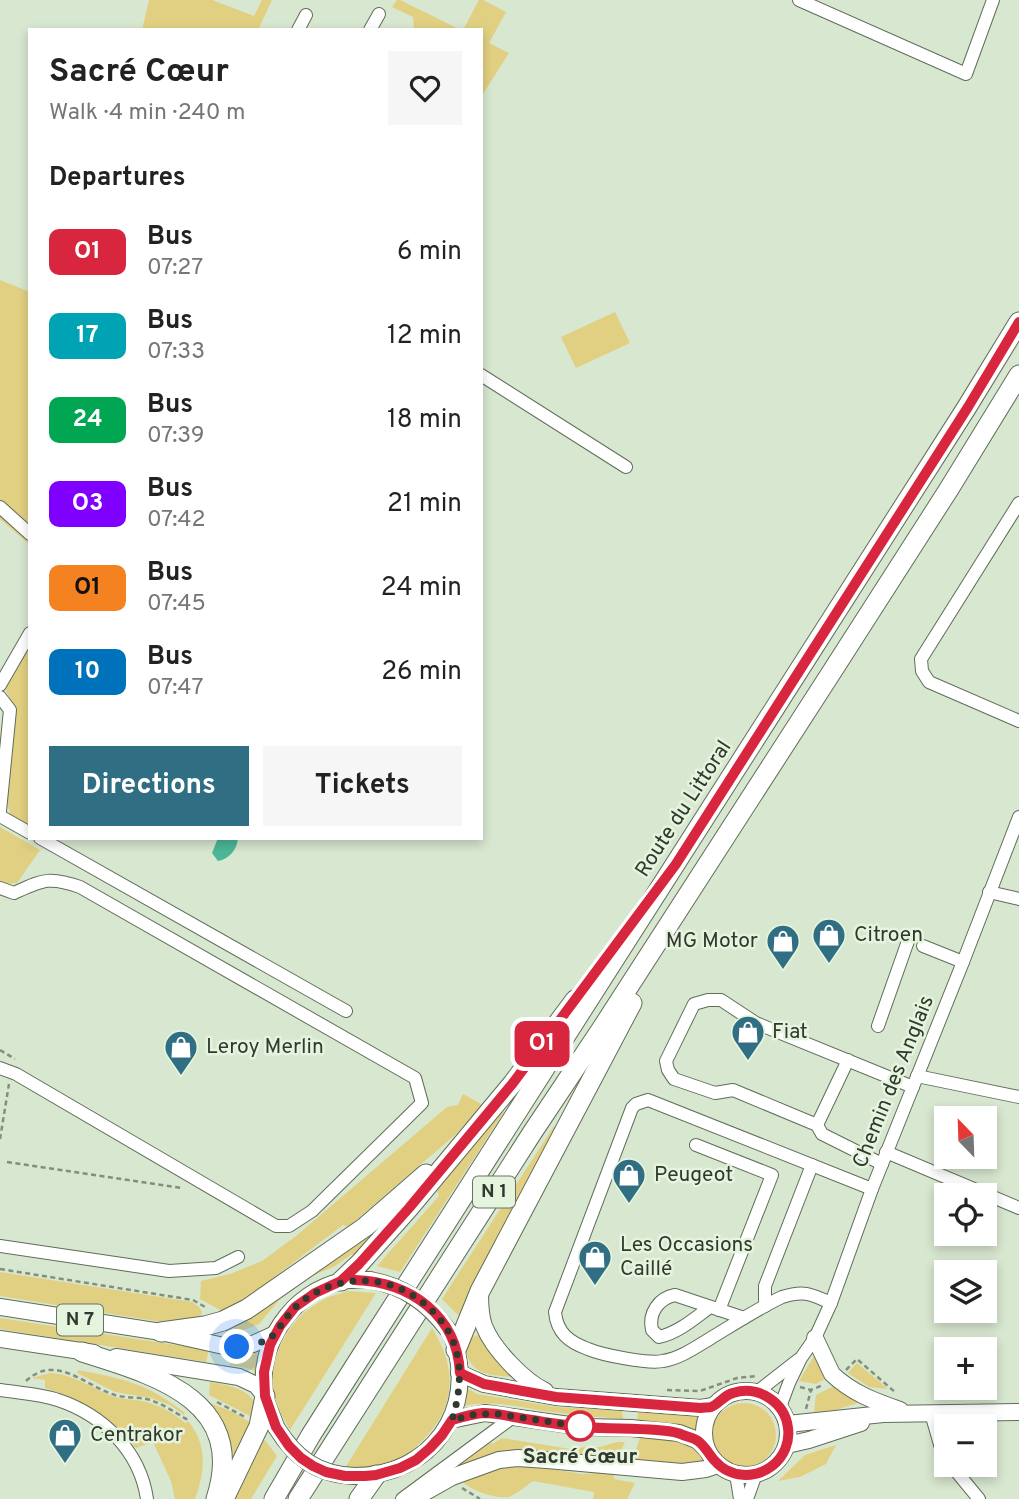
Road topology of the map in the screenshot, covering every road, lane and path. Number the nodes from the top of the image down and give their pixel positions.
1 (799, 0) edge
2 (993, 0) edge
3 (379, 14) dead end
4 (306, 15) dead end
5 (299, 28) edge
6 (370, 28) edge
7 (1019, 321) edge
8 (1019, 374) edge
9 (483, 376) edge
10 (626, 467) dead end
11 (1019, 503) edge
12 (0, 507) edge
13 (1013, 524) edge
14 (28, 532) edge
15 (28, 636) edge
16 (0, 685) edge
17 (0, 697) edge
18 (1019, 721) edge
19 (0, 813) edge
20 (1019, 817) edge
21 (28, 831) edge
22 (44, 840) edge
23 (676, 864) junction
24 (0, 888) edge
25 (693, 888) junction
26 (989, 892) junction
27 (1019, 899) edge
28 (908, 940) dead end
29 (923, 946) dead end
30 (963, 962) junction
31 (346, 1011) dead end
32 (878, 1026) dead end
33 (0, 1050) edge
34 (848, 1060) junction
35 (23, 1063) dead end
36 (0, 1068) edge
37 (9, 1082) dead end
38 (915, 1082) junction
39 (1019, 1097) edge
40 (817, 1125) junction
41 (729, 1132) junction
42 (469, 1137) junction
43 (0, 1139) edge
44 (696, 1144) dead end
45 (719, 1153) junction
46 (884, 1158) junction
47 (7, 1162) dead end
48 (812, 1165) junction
49 (181, 1188) dead end
50 (872, 1189) junction
51 (1019, 1208) edge
52 (0, 1246) edge
53 (237, 1257) dead end
54 (0, 1269) edge
55 (341, 1281) junction
56 (480, 1291) junction
57 (831, 1303) junction
58 (765, 1306) junction
59 (0, 1307) edge
60 (714, 1309) junction
61 (744, 1318) junction
62 (223, 1321) junction
63 (161, 1332) junction
64 (275, 1334) junction
65 (815, 1338) junction
66 (0, 1339) edge
67 (456, 1350) junction
68 (82, 1352) junction
69 (801, 1358) junction
70 (460, 1373) junction
71 (841, 1374) dead end
72 (761, 1375) dead end
73 (832, 1380) dead end
74 (800, 1387) dead end
75 (0, 1390) edge
76 (664, 1390) dead end
77 (811, 1390) junction
78 (757, 1392) junction
79 (42, 1395) junction
80 (265, 1396) junction
81 (556, 1397) junction
82 (199, 1405) junction
83 (713, 1406) junction
84 (907, 1406) junction
85 (780, 1407) junction
86 (1019, 1412) edge
87 (806, 1413) dead end
88 (931, 1413) junction
89 (883, 1415) junction
90 (513, 1417) junction
91 (452, 1420) junction
92 (788, 1424) junction
93 (934, 1424) edge
94 (268, 1426) junction
95 (787, 1445) junction
96 (707, 1450) junction
97 (718, 1465) junction
98 (737, 1474) junction
99 (756, 1474) junction
100 (376, 1475) junction
101 (961, 1477) edge
102 (452, 1478) junction
103 (147, 1499) edge
104 (216, 1499) edge
105 (224, 1499) edge
106 (274, 1499) edge
107 (298, 1499) edge
108 (359, 1499) edge
109 (402, 1499) edge
110 (413, 1499) edge
111 (480, 1499) edge
112 (740, 1499) edge
113 (747, 1499) edge
114 (979, 1499) edge

1 - 2 street
3 - 6 street
4 - 5 street
7 - 23 highway, Route du Littoral / N 1
8 - 25 highway, N 1
9 - 10 street
11 - 13 street
12 - 14 street
13 - 18 street
15 - 16 street
17 - 19 street
19 - 21 street
20 - 26 street, Chemin des Anglais
22 - 31 street
23 - 42 highway
23 - 106 highway, Route du Littoral / N 1
24 - 36 street
25 - 56 highway
25 - 107 highway, N 1
26 - 27 street
26 - 30 street, Chemin des Anglais
28 - 32 street
29 - 30 street
30 - 38 street, Chemin des Anglais
33 - 35 path
34 - 38 street
34 - 40 street
34 - 40 street
37 - 43 path
38 - 39 street
38 - 46 street, Chemin des Anglais
40 - 46 street
41 - 45 street
41 - 48 street
41 - 61 street
42 - 55 highway
42 - 62 highway
44 - 45 street
45 - 60 street
46 - 50 street, Chemin des Anglais
46 - 51 street
47 - 49 path
48 - 50 street
48 - 58 street
50 - 57 street, Chemin des Anglais
52 - 53 street
54 - 62 path
55 - 64 main road
55 - 67 main road, bridge
56 - 67 highway
56 - 81 main road
57 - 58 street
57 - 65 street, Chemin des Anglais
58 - 61 street
59 - 63 main road, N 7
60 - 60 street
60 - 61 street
62 - 63 highway
63 - 64 main road, N 7
64 - 80 main road
65 - 69 street, Chemin des Anglais
65 - 84 main road
66 - 68 main road, N 7
67 - 70 main road
68 - 80 main road, N 7
68 - 82 highway
69 - 78 street, Chemin des Anglais
69 - 85 street, Chemin des Anglais
70 - 81 main road
70 - 91 main road
71 - 84 path
72 - 76 path
73 - 77 path
74 - 77 path
75 - 79 street
77 - 87 path
78 - 83 main road
78 - 85 main road
79 - 82 path
79 - 103 street
80 - 94 highway
81 - 83 main road
82 - 94 path
82 - 104 highway
83 - 96 main road
84 - 88 main road
84 - 89 main road
85 - 92 main road
86 - 88 main road
88 - 93 street
89 - 92 main road
89 - 95 main road
90 - 91 main road
90 - 96 main road
90 - 109 street
91 - 100 main road
92 - 95 main road
94 - 100 main road, bridge
94 - 105 highway
95 - 99 main road
96 - 97 main road
97 - 98 main road
97 - 102 main road
98 - 99 main road
98 - 112 street
99 - 113 street
100 - 108 highway
101 - 114 street
102 - 110 main road
102 - 111 path

